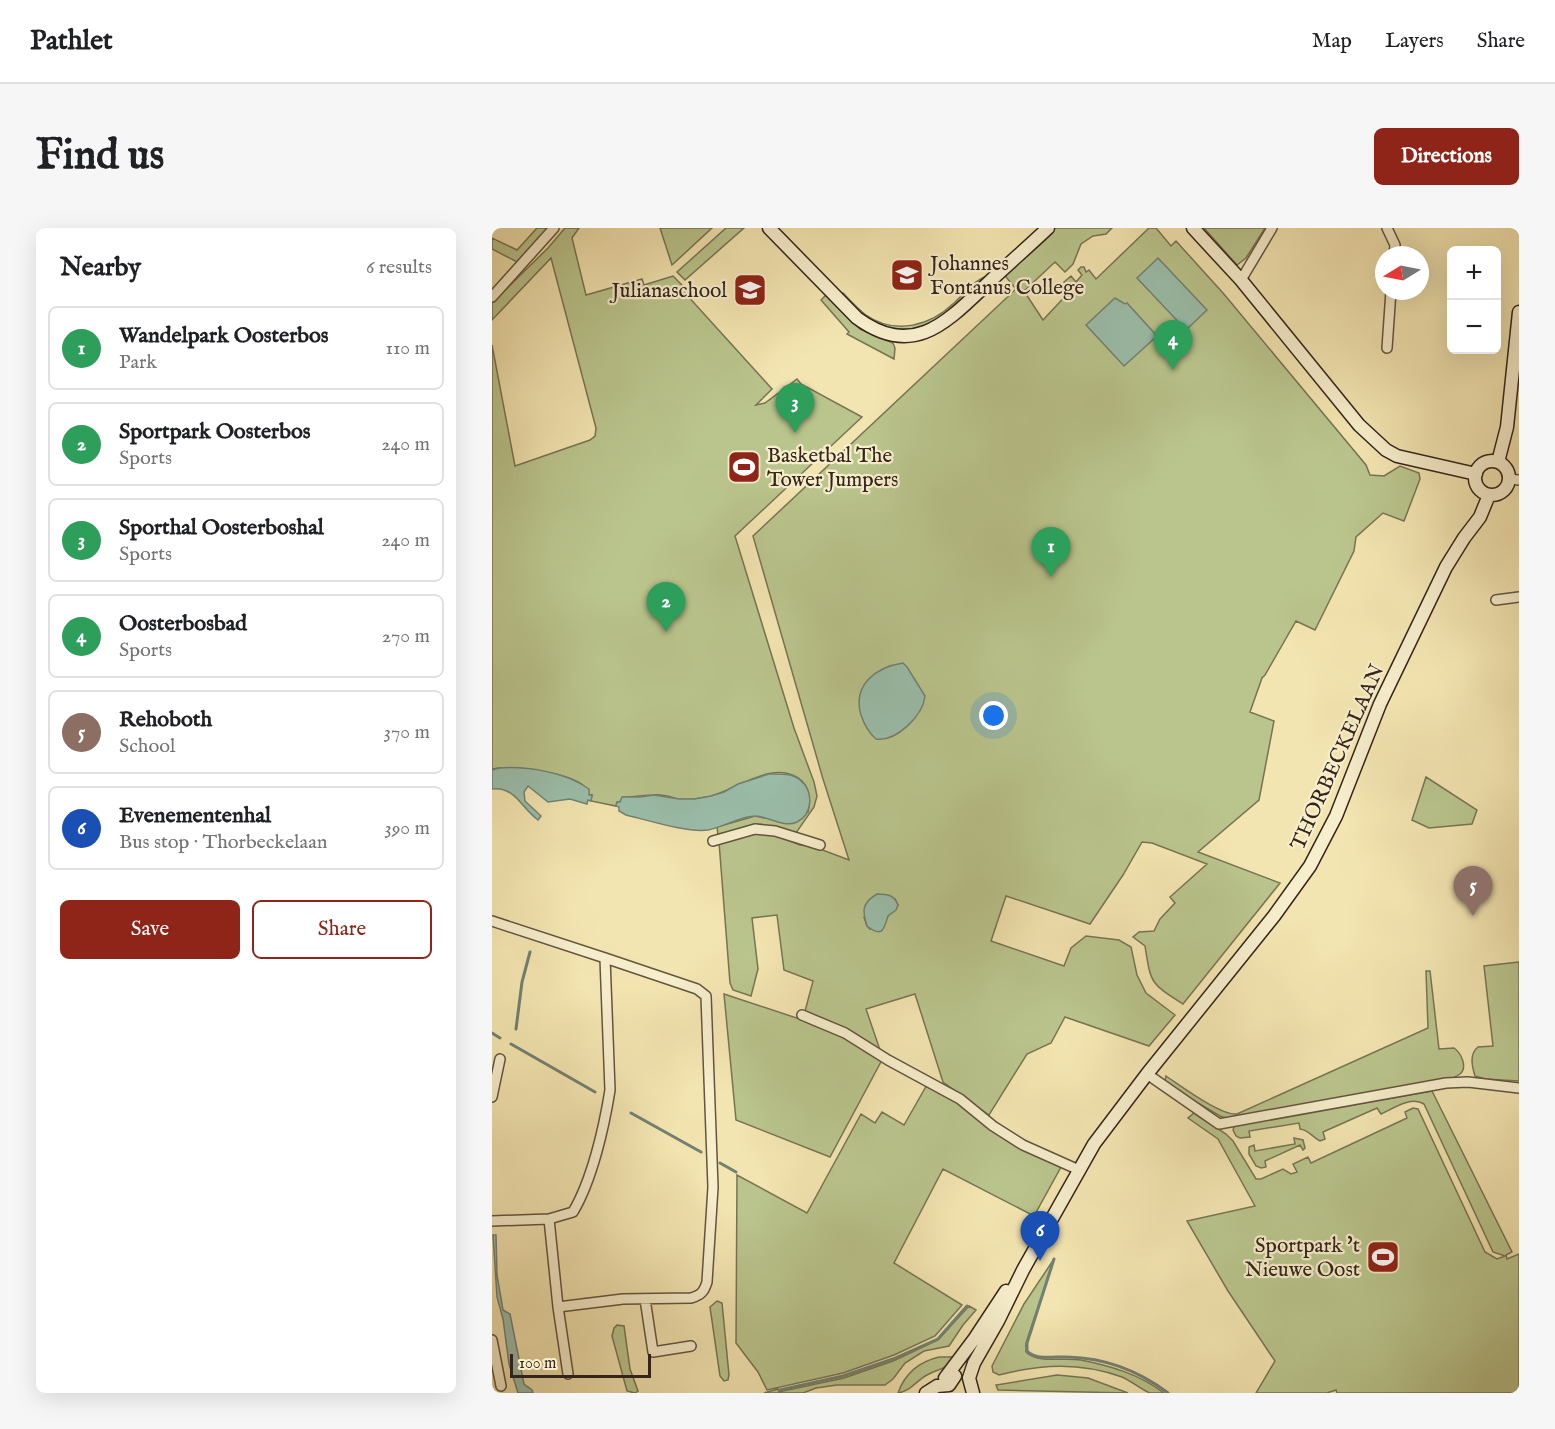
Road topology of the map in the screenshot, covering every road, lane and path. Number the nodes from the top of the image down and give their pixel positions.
1 (554, 228) edge
2 (769, 228) edge
3 (1048, 228) edge
4 (1192, 228) edge
5 (1272, 228) edge
6 (1387, 228) edge
7 (1395, 246) edge
8 (1241, 280) junction
9 (492, 297) edge
10 (1390, 300) edge
11 (1519, 312) edge
12 (1387, 348) dead end
13 (1498, 462) junction
14 (1476, 474) junction
15 (1514, 480) edge
16 (1489, 495) junction
17 (1519, 597) edge
18 (1496, 600) dead end
19 (713, 841) dead end
20 (820, 845) dead end
21 (492, 921) edge
22 (605, 958) junction
23 (802, 1015) dead end
24 (500, 1059) dead end
25 (1147, 1074) junction
26 (1519, 1088) edge
27 (492, 1097) edge
28 (1079, 1170) junction
29 (549, 1219) junction
30 (492, 1221) edge
31 (1023, 1270) junction
32 (645, 1299) junction
33 (558, 1307) junction
34 (492, 1340) edge
35 (691, 1346) dead end
36 (568, 1374) dead end
37 (949, 1379) junction
38 (501, 1386) dead end
39 (917, 1393) edge
40 (926, 1393) edge
41 (966, 1393) edge
42 (974, 1393) edge

1 - 9 street
2 - 3 main road
4 - 8 main road
5 - 8 street
6 - 7 street
8 - 14 main road
10 - 12 street
11 - 13 main road
13 - 14 main road
13 - 15 main road
14 - 16 main road
15 - 16 main road
16 - 25 main road, THORBECKELAAN
17 - 18 street
19 - 20 street
21 - 22 street
22 - 29 street
22 - 32 street
23 - 28 street
24 - 27 street
25 - 26 street
25 - 28 main road, THORBECKELAAN
28 - 31 main road, THORBECKELAAN
29 - 30 street
29 - 33 street
31 - 37 main road, THORBECKELAAN
31 - 42 main road, THORBECKELAAN
32 - 33 street
32 - 35 street
33 - 36 street
34 - 38 street
37 - 39 main road
37 - 40 main road
37 - 41 main road

